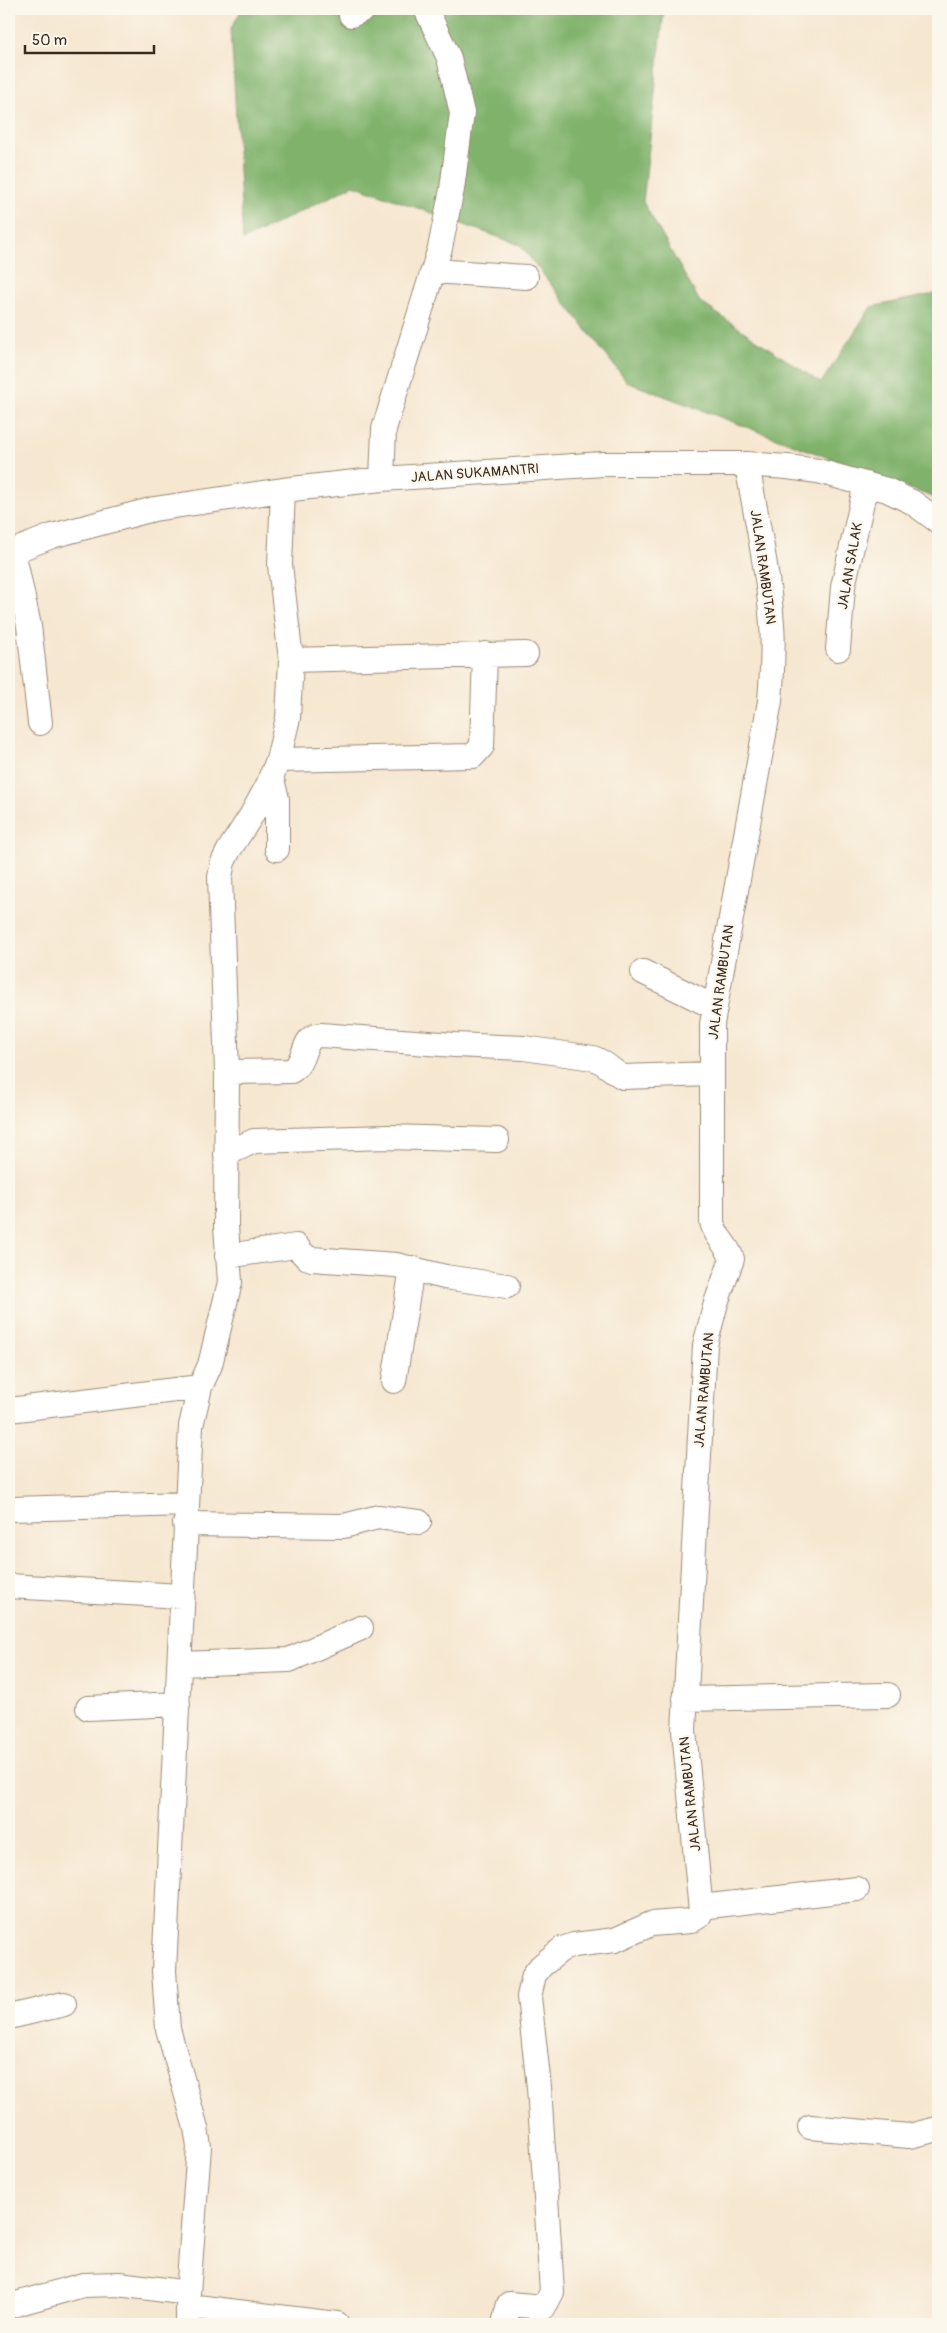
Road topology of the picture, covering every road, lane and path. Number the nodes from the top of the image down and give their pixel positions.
1 (426, 9) edge
2 (433, 271) junction
3 (526, 277) dead end
4 (747, 464) junction
5 (382, 479) junction
6 (866, 484) junction
7 (283, 490) junction
8 (938, 521) edge
9 (11, 552) edge
10 (838, 649) dead end
11 (485, 654) junction
12 (526, 654) dead end
13 (291, 660) junction
14 (40, 723) dead end
15 (275, 768) junction
16 (277, 849) dead end
17 (643, 972) dead end
18 (714, 1007) junction
19 (227, 1072) junction
20 (711, 1074) junction
21 (497, 1140) dead end
22 (226, 1154) junction
23 (227, 1256) junction
24 (412, 1268) junction
25 (507, 1286) dead end
26 (394, 1381) dead end
27 (200, 1387) junction
28 (9, 1410) edge
29 (11, 1509) dead end
30 (186, 1514) junction
31 (419, 1522) dead end
32 (9, 1586) edge
33 (182, 1596) junction
34 (360, 1628) dead end
35 (179, 1664) junction
36 (888, 1695) dead end
37 (686, 1699) junction
38 (178, 1704) junction
39 (88, 1708) dead end
40 (857, 1889) dead end
41 (701, 1907) junction
42 (64, 2004) dead end
43 (9, 2017) edge
44 (810, 2127) dead end
45 (938, 2129) edge
46 (9, 2306) edge
47 (188, 2308) edge
48 (337, 2324) edge
49 (504, 2324) edge

1 - 2 street
2 - 3 street
2 - 5 street
4 - 5 street, JALAN SUKAMANTRI
4 - 6 street, JALAN SUKAMANTRI
4 - 18 street, JALAN RAMBUTAN
5 - 7 street, JALAN SUKAMANTRI
6 - 8 street, JALAN SUKAMANTRI
6 - 10 street, JALAN SALAK
7 - 9 street, JALAN SUKAMANTRI
7 - 13 street
9 - 14 street
11 - 12 street
11 - 13 street
11 - 15 street
13 - 15 street
15 - 16 street
15 - 19 street
17 - 18 street
18 - 20 street, JALAN RAMBUTAN
19 - 20 street
19 - 22 street
20 - 37 street, JALAN RAMBUTAN
21 - 22 street
22 - 23 street
23 - 24 street
23 - 27 street
24 - 25 street
24 - 26 street
27 - 28 street
27 - 30 street
29 - 30 street
30 - 31 street
30 - 33 street
32 - 33 street
33 - 35 street
34 - 35 street
35 - 38 street
36 - 37 street
37 - 41 street, JALAN RAMBUTAN
38 - 39 street
38 - 47 street
40 - 41 street
41 - 49 street
42 - 43 street
44 - 45 street
46 - 47 street
47 - 48 street

